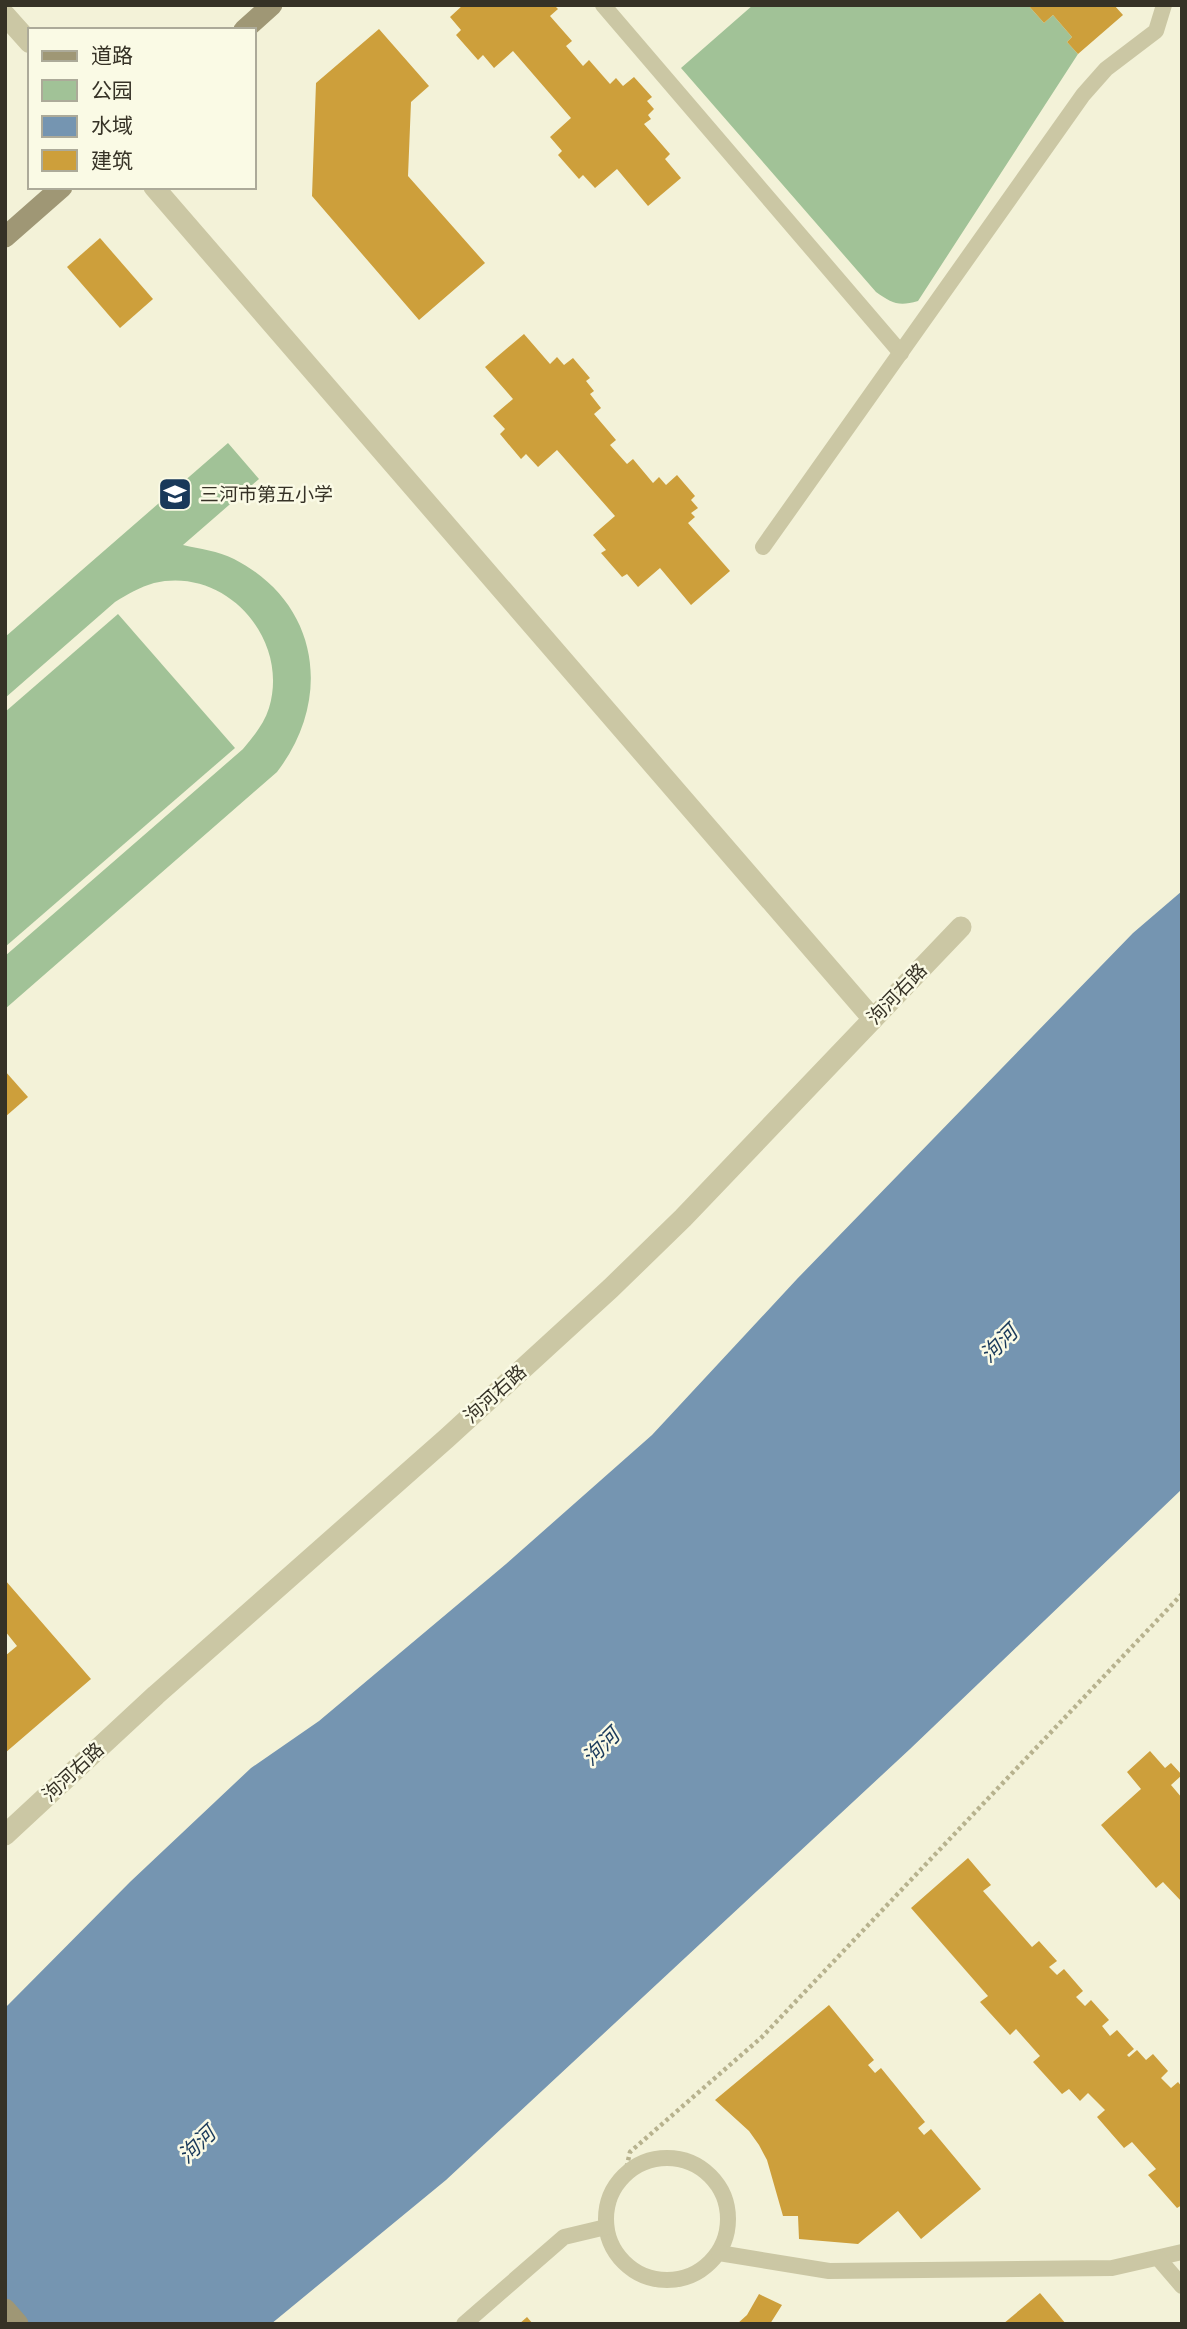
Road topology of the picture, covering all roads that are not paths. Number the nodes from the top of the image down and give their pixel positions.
1 (272, 5) edge
2 (603, 5) edge
3 (1164, 5) edge
4 (5, 15) edge
5 (246, 28) edge
6 (28, 41) edge
7 (60, 189) edge
8 (156, 189) edge
9 (5, 237) edge
10 (901, 353) junction
11 (763, 547) dead end
12 (961, 927) dead end
13 (873, 1019) junction
14 (5, 1835) edge
15 (606, 2227) junction
16 (1182, 2252) edge
17 (719, 2253) junction
18 (1158, 2258) junction
19 (1182, 2286) edge
20 (5, 2309) edge
21 (18, 2324) edge
22 (464, 2324) edge

1 - 5 street
2 - 10 lane
3 - 10 lane
4 - 6 street
7 - 9 street
8 - 13 street
10 - 11 lane
12 - 13 street, 泃河右路
13 - 14 street, 泃河右路
15 - 17 lane
15 - 17 lane
15 - 22 lane
16 - 18 lane
17 - 18 lane
18 - 19 lane
20 - 21 street

